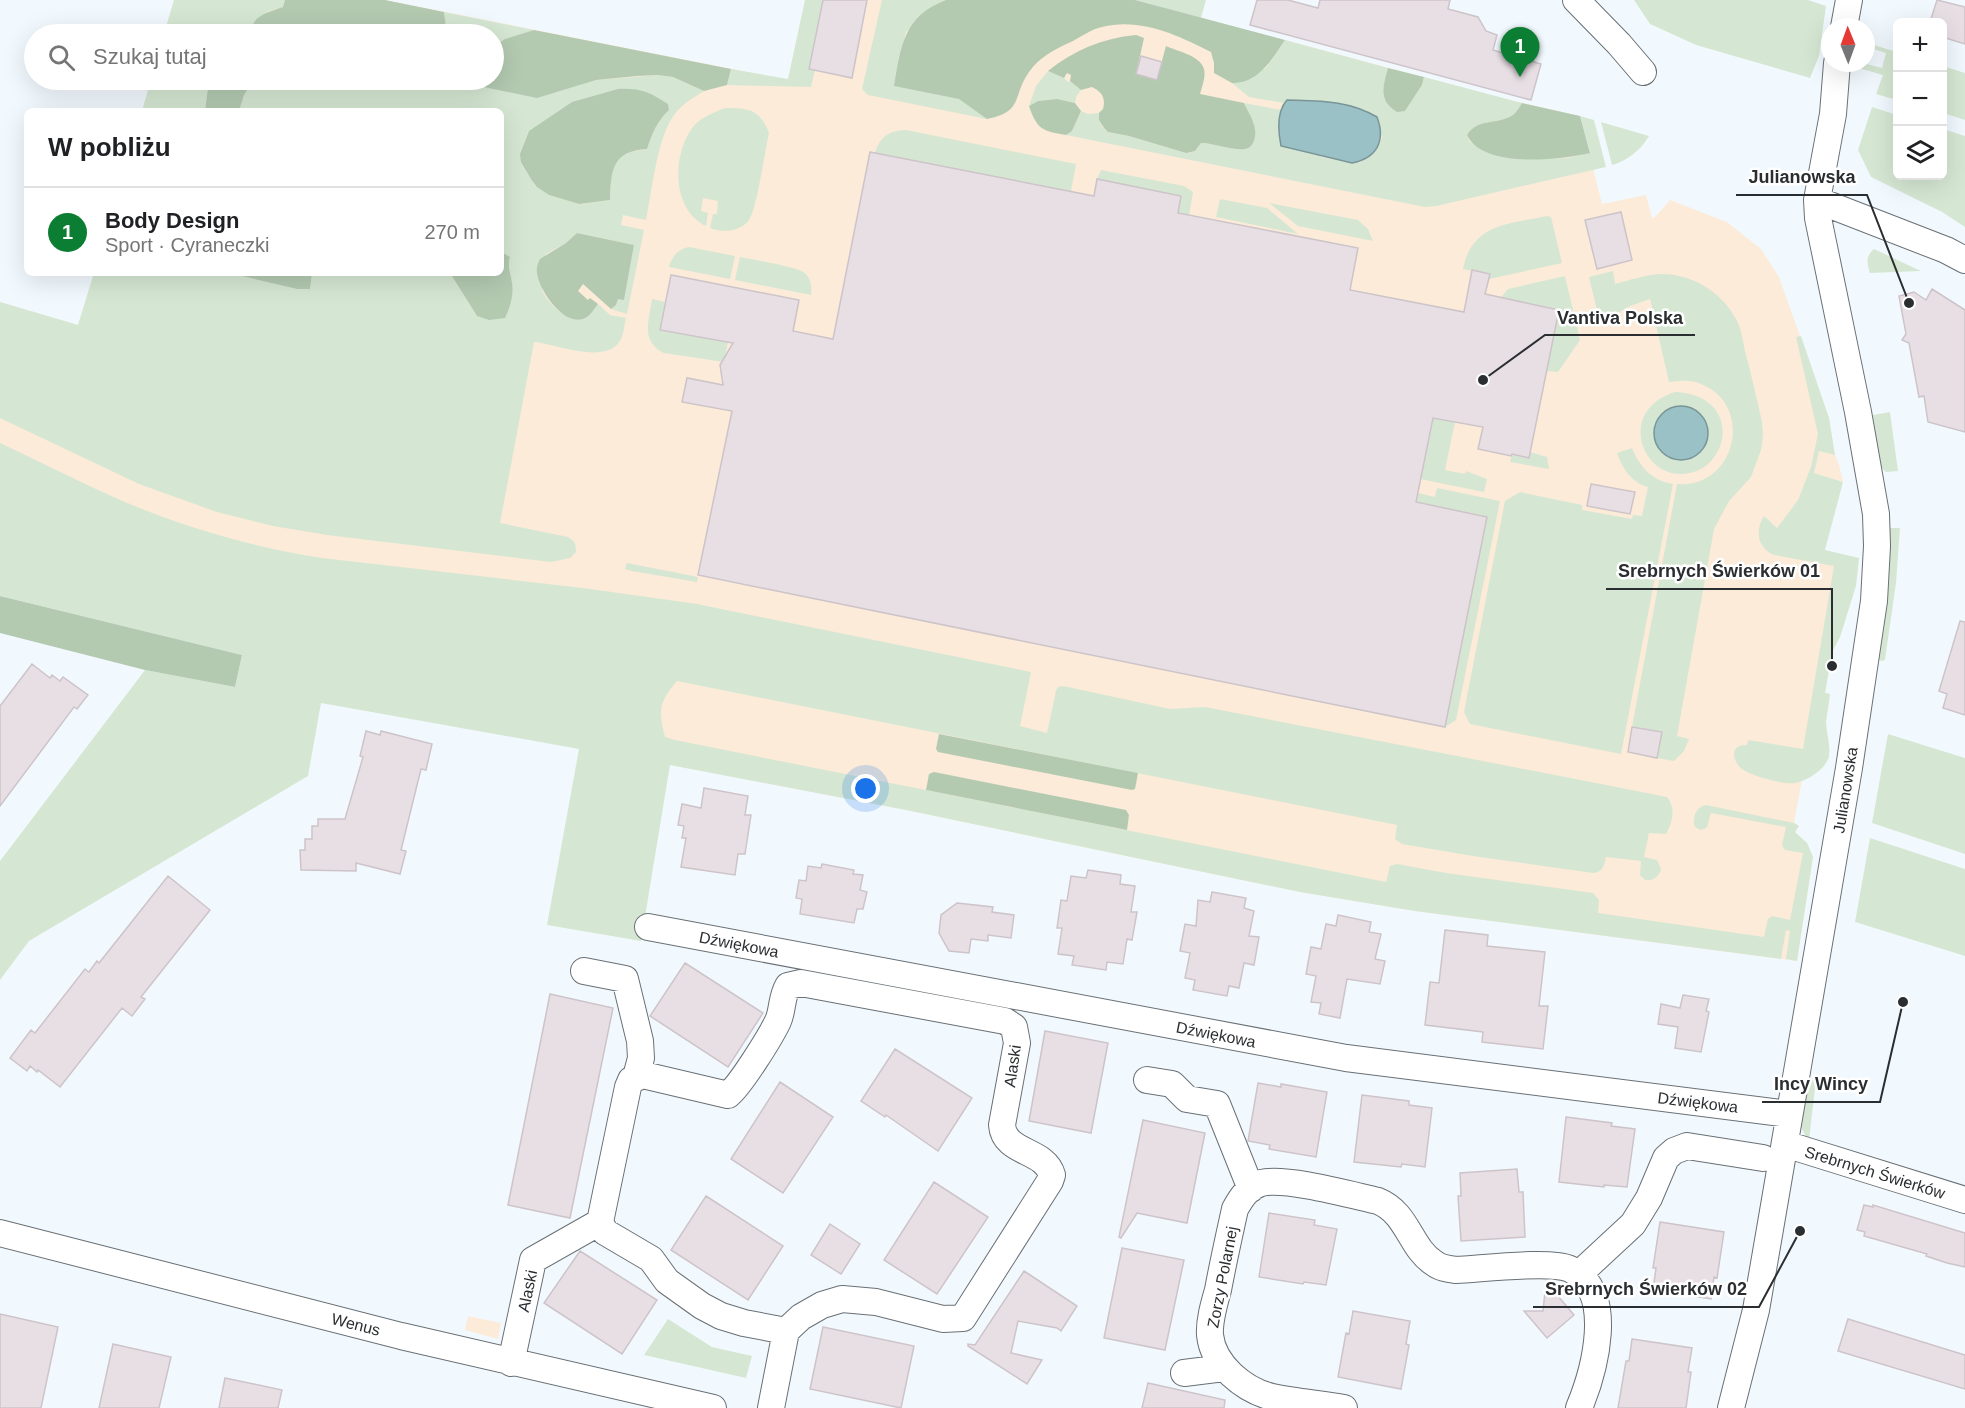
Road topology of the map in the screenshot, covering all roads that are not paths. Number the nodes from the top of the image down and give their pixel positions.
1 (1575, 0) edge
2 (1850, 0) edge
3 (1846, 18) edge
4 (1643, 72) dead end
5 (1837, 72) edge
6 (1817, 200) junction
7 (1965, 260) edge
8 (648, 927) dead end
9 (584, 971) dead end
10 (636, 1077) junction
11 (1147, 1080) dead end
12 (1789, 1114) junction
13 (1785, 1144) junction
14 (1764, 1158) dead end
15 (1251, 1189) junction
16 (1965, 1200) edge
17 (600, 1222) junction
18 (0, 1233) edge
19 (1578, 1275) junction
20 (786, 1331) junction
21 (512, 1363) junction
22 (1224, 1368) junction
23 (1184, 1373) dead end
24 (1269, 1402) edge
25 (713, 1408) edge
26 (771, 1408) edge
27 (1344, 1408) edge
28 (1580, 1408) edge
29 (1731, 1408) edge

1 - 4 street
2 - 3 street
5 - 6 street, Julianowska
6 - 7 street
6 - 12 street, Julianowska
8 - 12 street, Dźwiękowa
9 - 10 street
10 - 17 street
10 - 20 street, Alaski
11 - 15 street
12 - 13 street, Julianowska
13 - 16 street, Srebrnych Świerków
13 - 29 street, Julianowska
14 - 19 street
15 - 19 street
15 - 22 street, Zorzy Polarnej
17 - 20 street
17 - 21 street, Alaski
18 - 21 street, Wenus
19 - 28 street
20 - 26 street
21 - 25 street, Wenus
22 - 23 street
22 - 24 street, Zorzy Polarnej
24 - 27 street, Zorzy Polarnej

